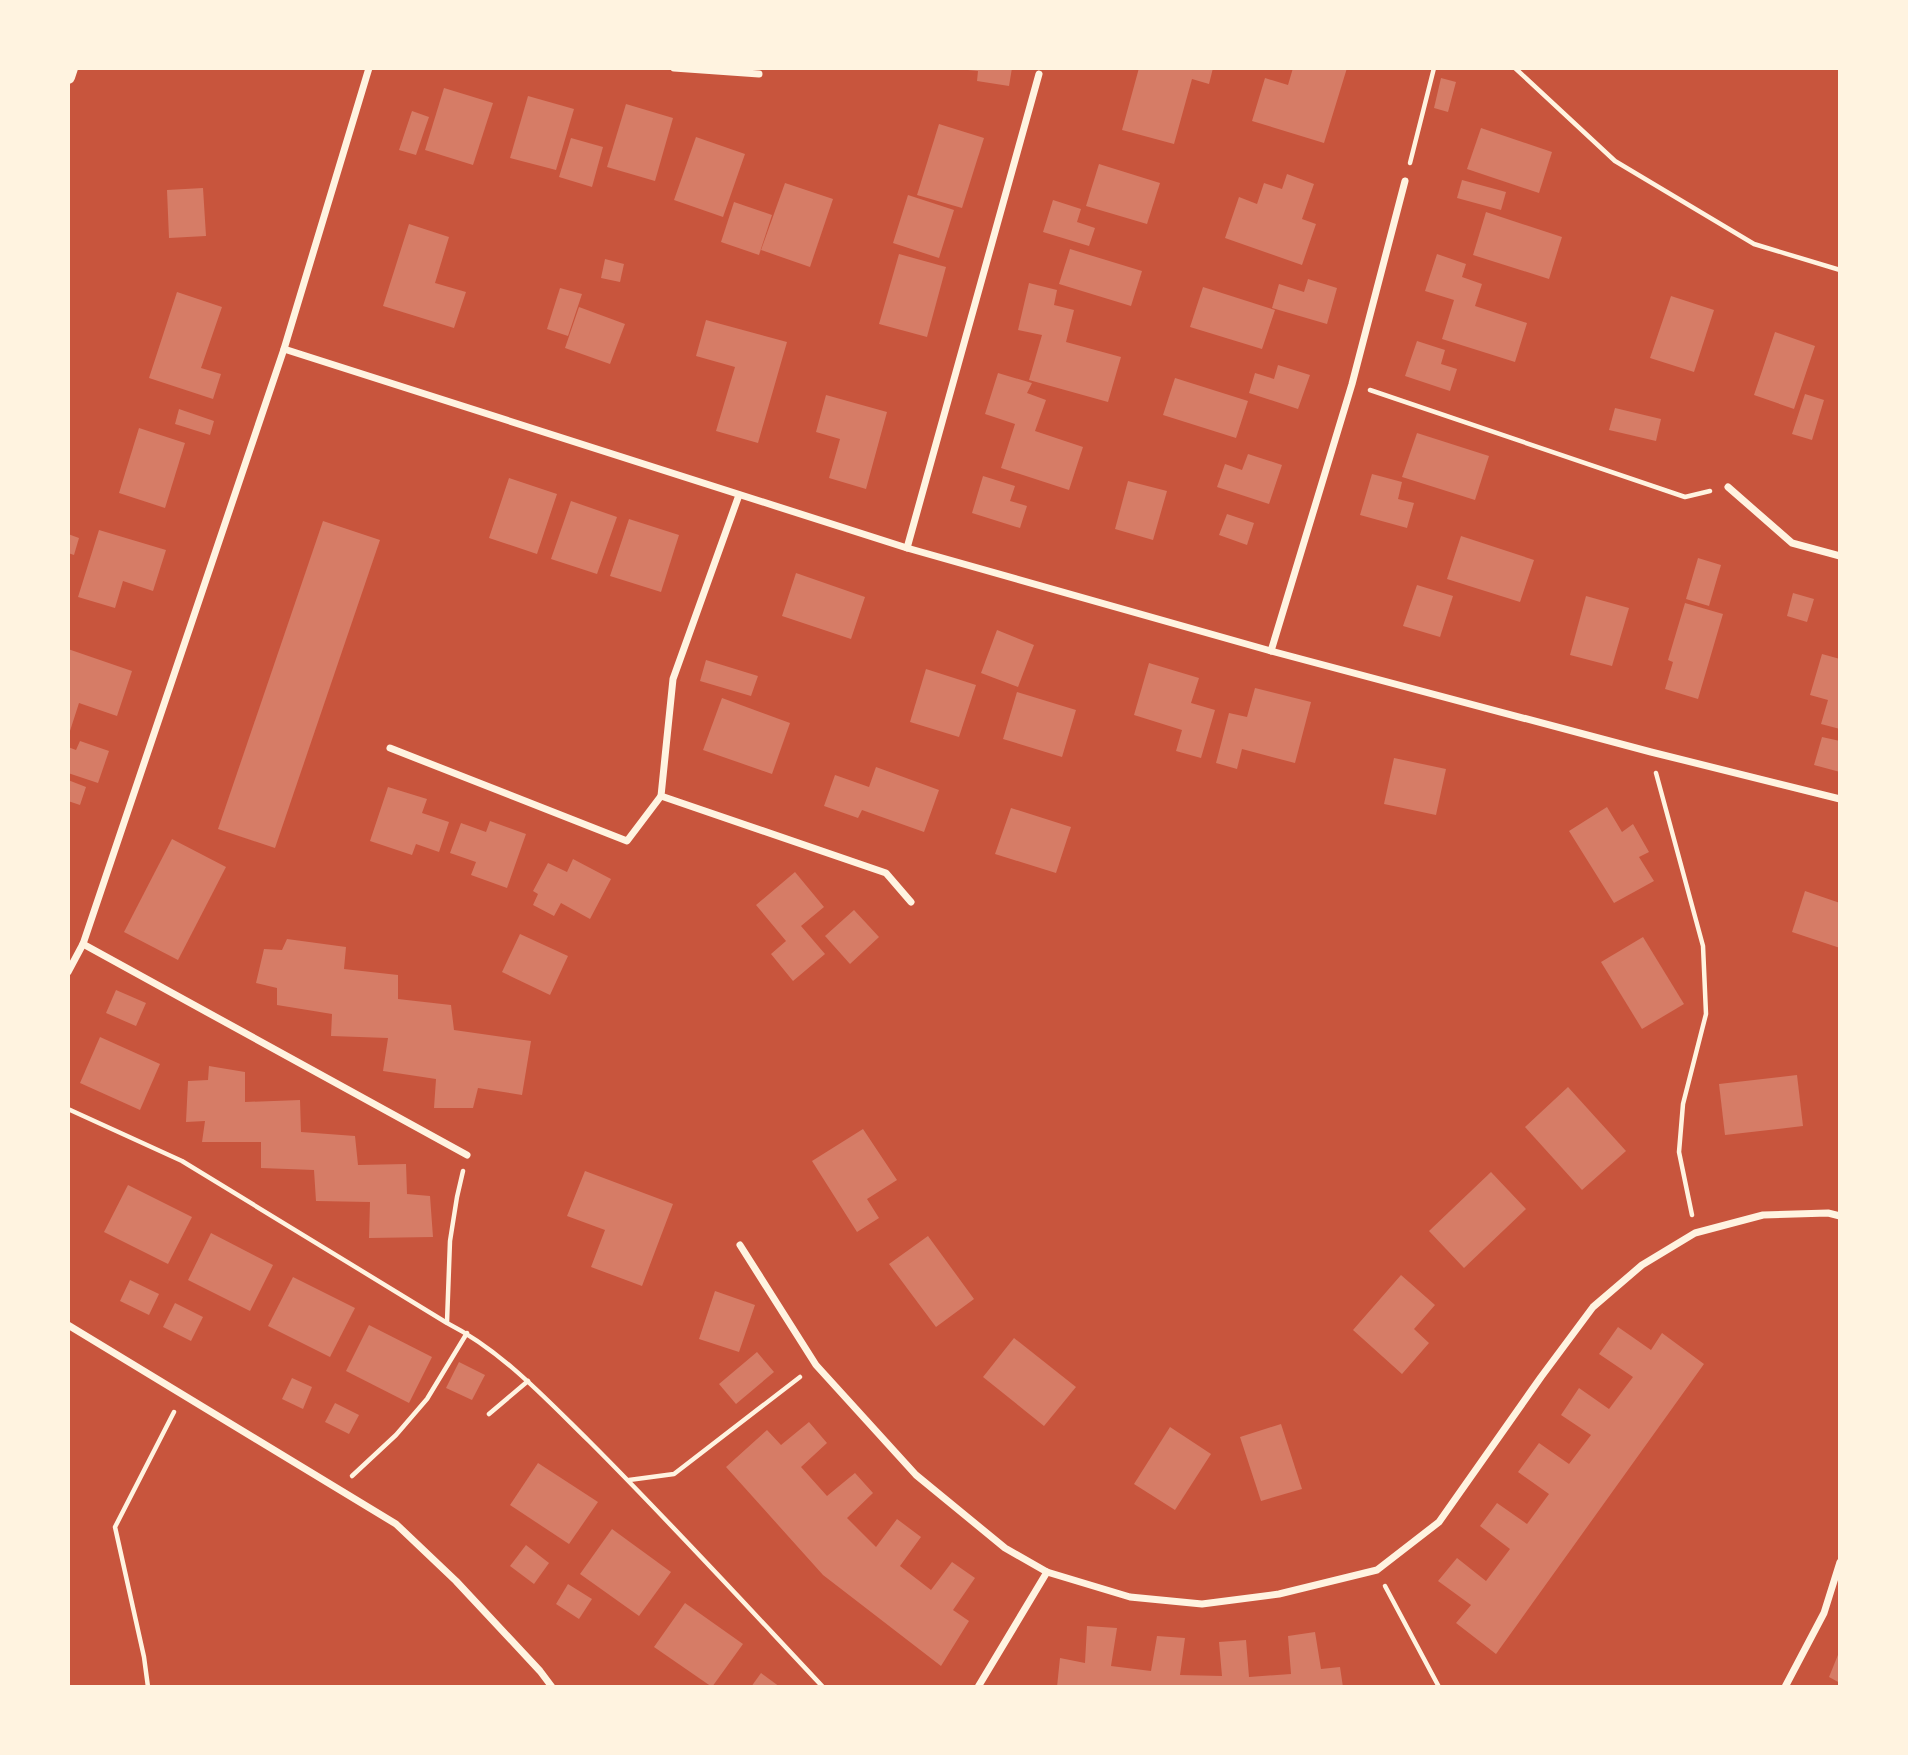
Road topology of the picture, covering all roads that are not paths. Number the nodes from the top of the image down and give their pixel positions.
1 (71, 68) edge
2 (369, 68) edge
3 (674, 68) edge
4 (759, 74) dead end
5 (1039, 74) dead end
6 (68, 78) edge
7 (1405, 181) road end
8 (284, 349) junction
9 (1728, 487) road end
10 (739, 495) junction
11 (907, 548) junction
12 (1840, 556) edge
13 (1271, 651) junction
14 (390, 748) dead end
15 (661, 796) junction
16 (1840, 799) edge
17 (911, 902) dead end
18 (83, 944) junction
19 (68, 972) edge
20 (467, 1155) road end
21 (1840, 1216) edge
22 (740, 1245) dead end
23 (68, 1325) edge
24 (1840, 1562) edge
25 (1047, 1572) junction
26 (552, 1687) edge
27 (978, 1687) edge
28 (1785, 1687) edge

1 - 6 main road
2 - 8 street
3 - 4 street
5 - 11 street
7 - 13 street
8 - 10 street
8 - 18 street
9 - 12 street
10 - 11 street
10 - 15 street
11 - 13 street
13 - 16 street
14 - 15 street
15 - 17 street
18 - 19 street
18 - 20 street
21 - 25 street
22 - 25 street
23 - 26 street
24 - 28 street
25 - 27 street

